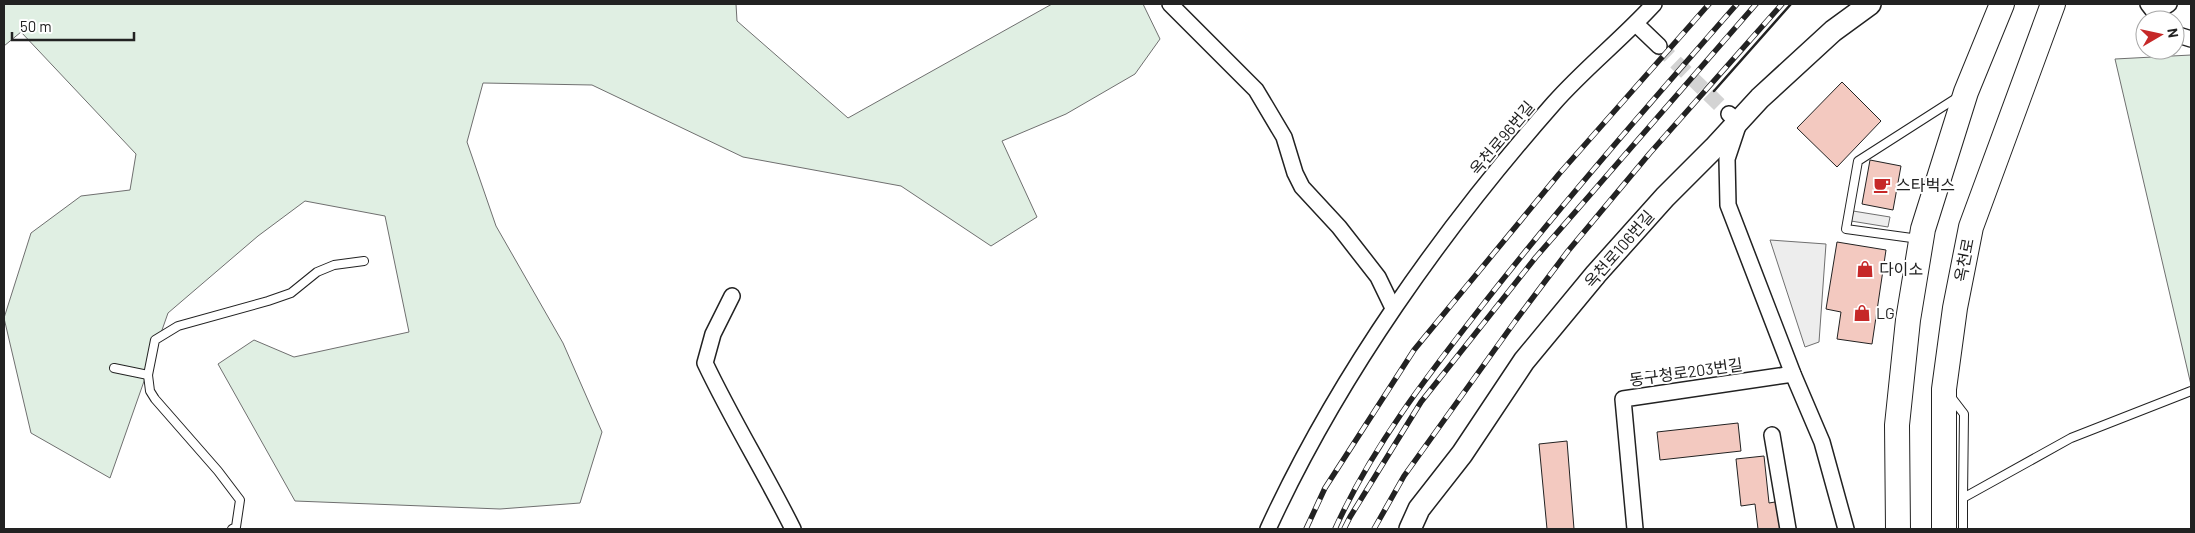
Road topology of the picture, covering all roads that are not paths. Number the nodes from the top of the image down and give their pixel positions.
1 (1170, 4) edge
2 (1654, 4) edge
3 (1870, 4) edge
4 (2002, 4) edge
5 (2053, 4) edge
6 (2169, 4) edge
7 (2157, 10) edge
8 (1636, 24) junction
9 (1659, 46) tunnel mouth
10 (1966, 92) junction
11 (1734, 118) junction
12 (1921, 240) junction
13 (364, 261) dead end
14 (732, 296) dead end
15 (1393, 308) junction
16 (114, 368) dead end
17 (1793, 374) junction
18 (148, 375) junction
19 (1944, 389) junction
20 (2191, 391) edge
21 (1772, 434) dead end
22 (1963, 498) junction
23 (232, 529) edge
24 (793, 529) edge
25 (1268, 529) edge
26 (1410, 529) edge
27 (1635, 529) edge
28 (1788, 529) edge
29 (1846, 529) edge
30 (1898, 529) edge
31 (1944, 529) edge
32 (1963, 529) edge

1 - 15 street
2 - 8 street, 옥천로96번길
3 - 11 street, 옥천로106번길
4 - 10 main road
5 - 19 main road, 옥천로
6 - 7 street
8 - 9 street
8 - 15 street, 옥천로96번길
10 - 12 main road
10 - 12 lane
11 - 17 street
11 - 26 street, 옥천로106번길
12 - 30 main road
13 - 18 lane
14 - 24 street
15 - 25 street, 옥천로96번길
16 - 18 lane
17 - 27 street, 동구청로203번길
17 - 29 street
18 - 23 lane
19 - 22 lane
19 - 31 main road, 옥천로
20 - 22 lane
21 - 28 street
22 - 32 lane

